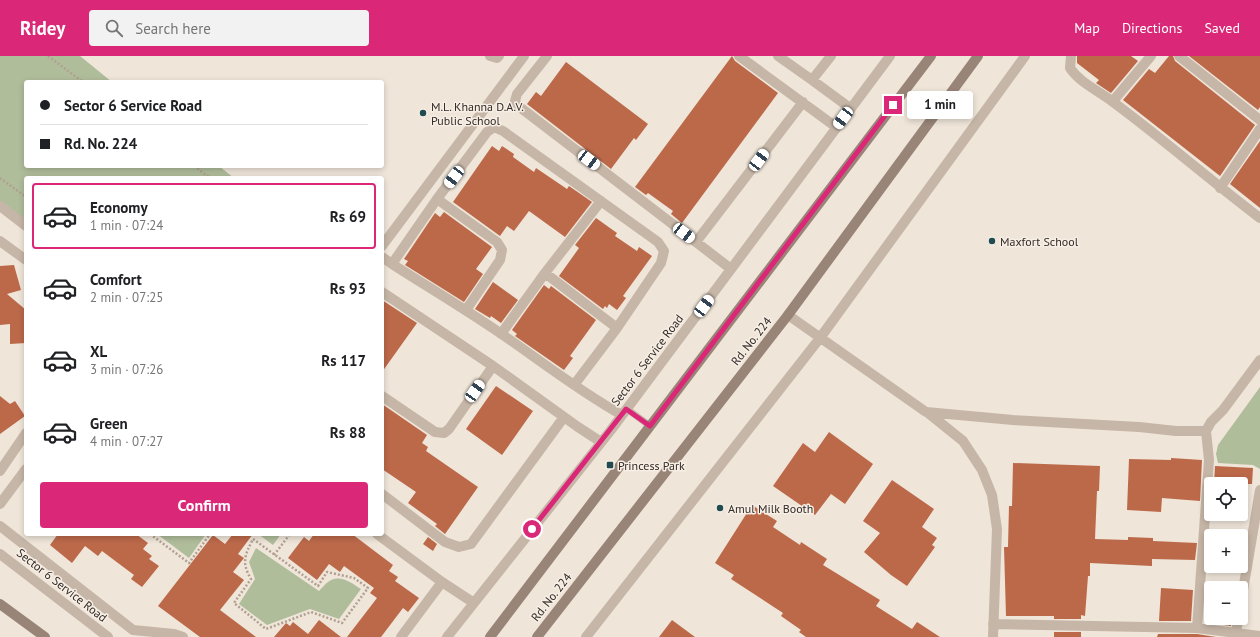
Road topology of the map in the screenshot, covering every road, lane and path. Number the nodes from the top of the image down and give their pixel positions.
1 (48, 56) edge
2 (490, 56) edge
3 (500, 56) edge
4 (524, 56) edge
5 (546, 56) edge
6 (739, 56) edge
7 (778, 56) edge
8 (831, 56) edge
9 (890, 56) edge
10 (931, 56) edge
11 (978, 56) edge
12 (1025, 56) edge
13 (1071, 56) edge
14 (1151, 56) edge
15 (1179, 56) edge
16 (80, 80) edge
17 (812, 80) junction
18 (1113, 101) junction
19 (803, 102) junction
20 (850, 108) junction
21 (1260, 120) edge
22 (836, 127) junction
23 (1260, 130) edge
24 (197, 168) edge
25 (207, 176) edge
26 (0, 178) edge
27 (1220, 188) junction
28 (24, 196) edge
29 (437, 200) junction
30 (602, 201) junction
31 (0, 206) edge
32 (1260, 218) edge
33 (24, 224) edge
34 (0, 241) edge
35 (696, 242) junction
36 (384, 243) edge
37 (384, 258) edge
38 (24, 259) edge
39 (392, 264) junction
40 (731, 269) junction
41 (545, 273) junction
42 (384, 293) edge
43 (466, 310) junction
44 (788, 315) junction
45 (618, 328) junction
46 (501, 334) junction
47 (820, 338) junction
48 (1260, 360) edge
49 (493, 366) junction
50 (574, 385) junction
51 (384, 397) edge
52 (624, 412) junction
53 (926, 412) junction
54 (564, 417) junction
55 (650, 426) junction
56 (1206, 431) junction
57 (24, 437) edge
58 (601, 442) junction
59 (0, 471) edge
60 (24, 472) edge
61 (1260, 490) edge
62 (384, 496) edge
63 (0, 504) edge
64 (0, 526) edge
65 (1256, 529) edge
66 (153, 536) edge
67 (209, 536) edge
68 (288, 536) edge
69 (380, 536) edge
70 (0, 554) edge
71 (274, 554) junction
72 (1245, 581) edge
73 (442, 582) junction
74 (0, 604) edge
75 (474, 604) junction
76 (993, 624) junction
77 (1237, 625) edge
78 (1197, 628) junction
79 (1149, 632) edge
80 (1236, 635) edge
81 (1260, 636) edge
82 (45, 637) edge
83 (108, 637) edge
84 (182, 637) edge
85 (401, 637) edge
86 (447, 637) edge
87 (490, 637) edge
88 (537, 637) edge
89 (586, 637) edge
90 (993, 637) edge

1 - 16 path
2 - 3 street
4 - 36 street
5 - 35 street
6 - 19 street
7 - 17 street
8 - 17 street
9 - 20 street, Sector 6 Service Road
10 - 55 main road, Rd. No. 224
11 - 44 main road, Rd. No. 224
12 - 47 street
13 - 18 street
14 - 18 street
15 - 21 street
17 - 20 street
18 - 27 street
19 - 22 street
19 - 35 street
20 - 22 street, Sector 6 Service Road
22 - 40 street, Sector 6 Service Road
23 - 27 street
24 - 25 path
26 - 28 path
27 - 32 street
29 - 30 street
29 - 39 street
29 - 43 street
30 - 41 street
30 - 45 street
31 - 33 street
34 - 38 street
35 - 40 street
37 - 39 street
39 - 43 street
40 - 52 street, Sector 6 Service Road
41 - 45 street
41 - 46 street
42 - 49 street
43 - 46 street
44 - 47 street
44 - 88 main road, Rd. No. 224
45 - 50 street
46 - 50 street
47 - 53 street
47 - 89 street
48 - 56 street
49 - 51 street
49 - 54 street
50 - 52 street
52 - 55 lane
52 - 58 street, Sector 6 Service Road
53 - 56 street
53 - 76 street
54 - 58 street
54 - 62 street
55 - 87 main road, Rd. No. 224
56 - 78 street
57 - 59 street
58 - 75 street, Sector 6 Service Road
60 - 63 street
61 - 65 street
64 - 84 street
65 - 72 street
66 - 67 path
68 - 71 path
69 - 73 street
70 - 83 street, Sector 6 Service Road
71 - 71 path
73 - 75 street
73 - 85 street
74 - 82 main road
75 - 86 street, Sector 6 Service Road
76 - 79 street
76 - 90 street
77 - 80 street
78 - 79 street
78 - 80 street
80 - 81 street

